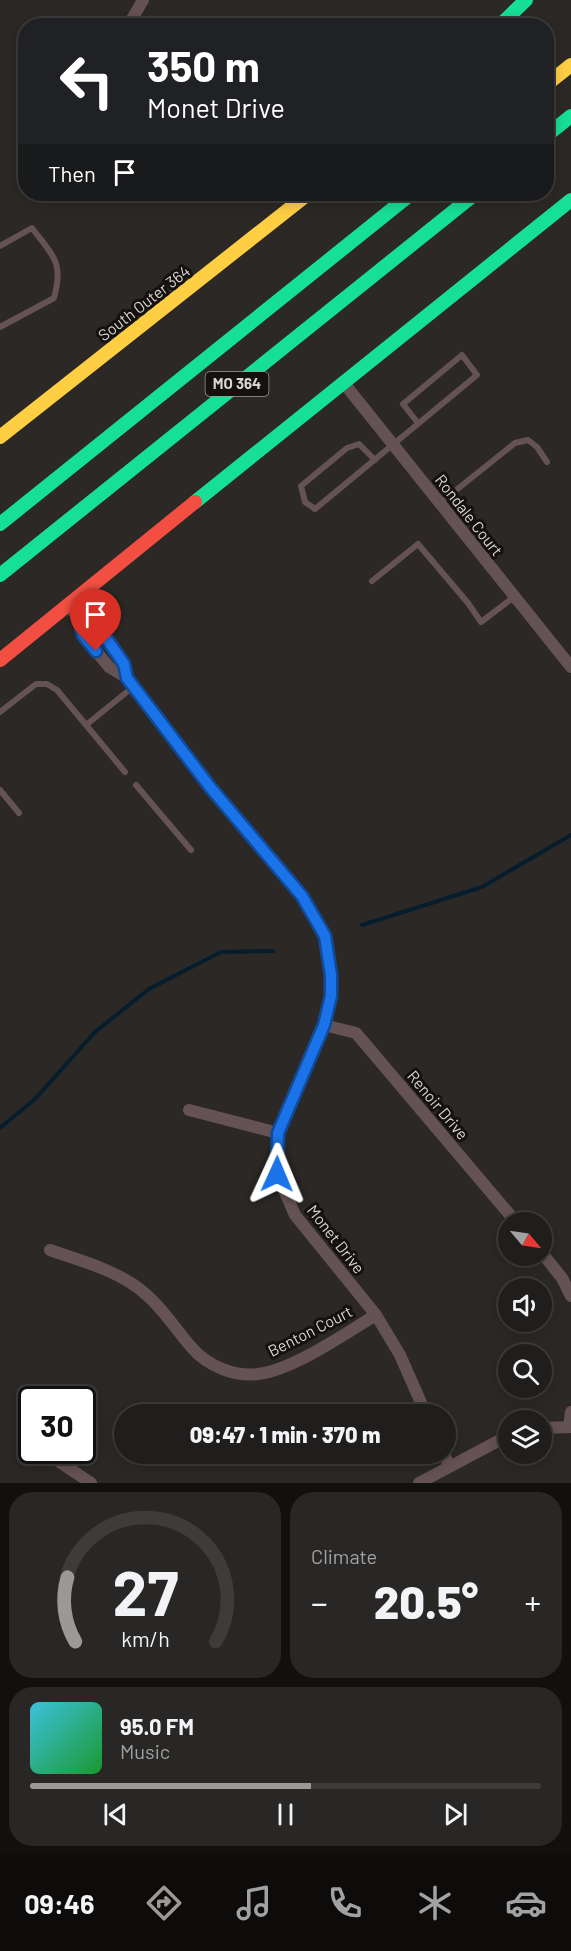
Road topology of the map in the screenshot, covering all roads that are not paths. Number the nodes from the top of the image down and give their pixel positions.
1 (143, 0) edge
2 (526, 0) edge
3 (133, 18) edge
4 (507, 18) edge
5 (571, 65) edge
6 (554, 79) edge
7 (571, 116) edge
8 (554, 130) edge
9 (571, 200) edge
10 (299, 201) edge
11 (402, 201) edge
12 (466, 201) edge
13 (0, 246) edge
14 (0, 327) edge
15 (343, 382) junction
16 (418, 423) junction
17 (0, 438) edge
18 (392, 444) junction
19 (375, 460) junction
20 (548, 462) dead end
21 (439, 504) junction
22 (0, 524) edge
23 (0, 575) edge
24 (372, 581) dead end
25 (513, 597) junction
26 (68, 606) junction
27 (0, 660) edge
28 (571, 667) edge
29 (130, 682) junction
30 (0, 712) edge
31 (86, 725) junction
32 (125, 772) dead end
33 (136, 784) dead end
34 (0, 790) edge
35 (19, 813) dead end
36 (190, 850) dead end
37 (324, 1025) junction
38 (189, 1110) dead end
39 (278, 1133) junction
40 (508, 1212) edge
41 (50, 1250) dead end
42 (552, 1266) edge
43 (571, 1296) edge
44 (376, 1315) junction
45 (422, 1404) edge
46 (571, 1412) edge
47 (570, 1427) edge
48 (552, 1428) edge
49 (498, 1442) edge
50 (62, 1464) edge
51 (449, 1466) joint
52 (91, 1483) edge
53 (419, 1483) edge

1 - 3 street
2 - 4 main road
5 - 6 main road
7 - 8 main road
9 - 15 main road
10 - 17 main road, South Outer 364
11 - 22 main road, MO 364
12 - 23 main road, MO 364
13 - 14 lane
15 - 18 street, Rondale Court
15 - 26 main road
16 - 16 lane
16 - 18 lane
18 - 19 lane
18 - 21 street, Rondale Court
19 - 19 lane
20 - 21 lane
21 - 25 street, Rondale Court
24 - 25 lane
25 - 28 street, Rondale Court
26 - 27 main road
26 - 29 street, Monet Drive
29 - 31 lane
29 - 37 street, Monet Drive
30 - 31 lane
31 - 32 lane
33 - 36 lane
34 - 35 lane
37 - 39 street, Monet Drive
37 - 40 street, Renoir Drive
38 - 39 street
39 - 44 street, Monet Drive
41 - 44 street, Benton Court
42 - 43 street
44 - 45 street, Monet Drive
46 - 47 street
47 - 48 street
49 - 51 street
50 - 52 street
51 - 53 street

